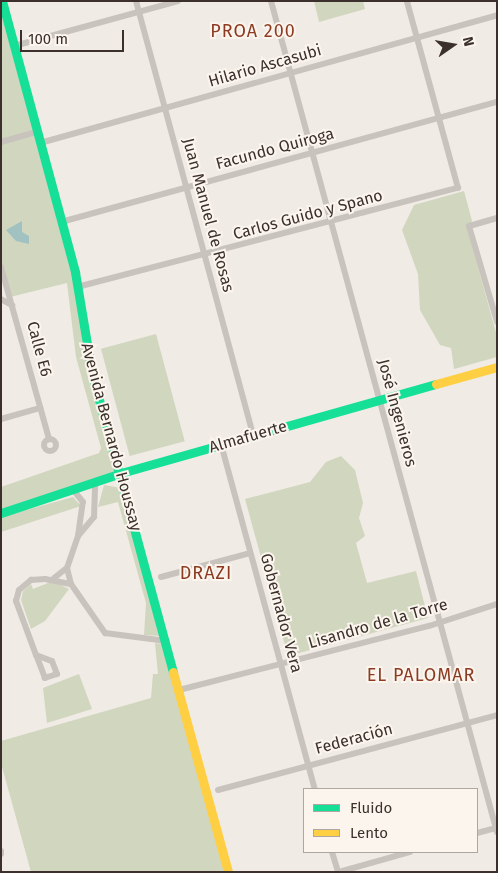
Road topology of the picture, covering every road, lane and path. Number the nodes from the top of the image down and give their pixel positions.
1 (2, 1) edge
2 (136, 1) edge
3 (178, 1) edge
4 (271, 1) edge
5 (407, 1) edge
6 (139, 12) junction
7 (497, 15) edge
8 (417, 37) junction
9 (14, 46) junction
10 (290, 73) junction
11 (497, 102) edge
12 (165, 108) junction
13 (439, 118) junction
14 (37, 132) junction
15 (1, 142) edge
16 (40, 143) junction
17 (312, 153) junction
18 (187, 188) junction
19 (497, 218) edge
20 (61, 222) junction
21 (331, 222) junction
22 (205, 257) junction
23 (2, 270) edge
24 (1, 285) edge
25 (77, 287) junction
26 (1, 299) edge
27 (12, 305) junction
28 (497, 322) edge
29 (497, 367) edge
30 (379, 400) junction
31 (40, 408) junction
32 (1, 419) edge
33 (253, 435) junction
34 (49, 439) dead end
35 (220, 444) junction
36 (121, 473) junction
37 (95, 485) junction
38 (75, 492) junction
39 (83, 502) junction
40 (92, 505) junction
41 (1, 513) edge
42 (78, 536) junction
43 (250, 553) junction
44 (67, 568) junction
45 (161, 577) dead end
46 (54, 578) junction
47 (71, 584) junction
48 (497, 604) edge
49 (440, 620) junction
50 (166, 641) junction
51 (36, 654) dead end
52 (281, 666) junction
53 (179, 690) junction
54 (497, 715) edge
55 (467, 723) junction
56 (308, 766) junction
57 (315, 788) edge
58 (218, 790) dead end
59 (495, 819) edge
60 (496, 830) edge
61 (478, 833) edge
62 (332, 853) edge
63 (406, 853) edge
64 (228, 872) edge
65 (338, 872) edge

1 - 9 main road, Avenida Bernardo Houssay
2 - 6 street, Juan Manuel de Rosas
3 - 6 street
4 - 10 street, José Ingenieros
5 - 8 street
6 - 9 street
6 - 12 street, Juan Manuel de Rosas
7 - 8 street, Hilario Ascasubi
8 - 10 street, Hilario Ascasubi
8 - 13 street
9 - 14 main road, Avenida Bernardo Houssay
10 - 12 street, Hilario Ascasubi
10 - 17 street, José Ingenieros
11 - 13 street, Facundo Quiroga
12 - 16 street, Hilario Ascasubi
12 - 18 street, Juan Manuel de Rosas
13 - 17 street, Facundo Quiroga
13 - 21 street, Carlos Guido y Spano
14 - 15 street
14 - 16 main road, Avenida Bernardo Houssay
16 - 20 main road, Avenida Bernardo Houssay
17 - 18 street, Facundo Quiroga
17 - 21 street, José Ingenieros
18 - 20 street, Facundo Quiroga
18 - 22 street, Juan Manuel de Rosas
19 - 28 street
20 - 25 main road, Avenida Bernardo Houssay
21 - 22 street, Carlos Guido y Spano
21 - 30 street, José Ingenieros
22 - 25 street, Carlos Guido y Spano
22 - 33 street, Juan Manuel de Rosas
23 - 24 street
23 - 27 street, Calle E6
25 - 36 main road, Avenida Bernardo Houssay
26 - 27 street
27 - 31 street, Calle E6
29 - 30 main road, Almafuerte
30 - 33 main road, Almafuerte
30 - 49 street, José Ingenieros
31 - 32 street
31 - 34 street, Calle E6
33 - 35 main road, Almafuerte
35 - 36 main road, Almafuerte
35 - 43 street, Gobernador Vera
36 - 37 main road, Almafuerte
36 - 50 main road, Avenida Bernardo Houssay
37 - 38 main road, Almafuerte
37 - 40 street
38 - 39 street
38 - 41 main road, Almafuerte
39 - 40 street
39 - 42 street
40 - 42 street
42 - 44 street
43 - 45 street
43 - 52 street, Gobernador Vera
44 - 46 street
44 - 47 street
46 - 47 street
46 - 51 street
47 - 50 street
48 - 49 street, Lisandro de la Torre
49 - 52 street, Lisandro de la Torre
49 - 55 street, José Ingenieros
50 - 53 main road, Avenida Bernardo Houssay
52 - 53 street, Lisandro de la Torre
52 - 56 street, Gobernador Vera
53 - 64 main road, Avenida Bernardo Houssay
54 - 55 street, Federación
55 - 56 street, Federación
55 - 59 street, José Ingenieros
56 - 57 street, Gobernador Vera
56 - 58 street, Federación
59 - 60 street, José Ingenieros
60 - 61 street
62 - 65 street
63 - 65 street

